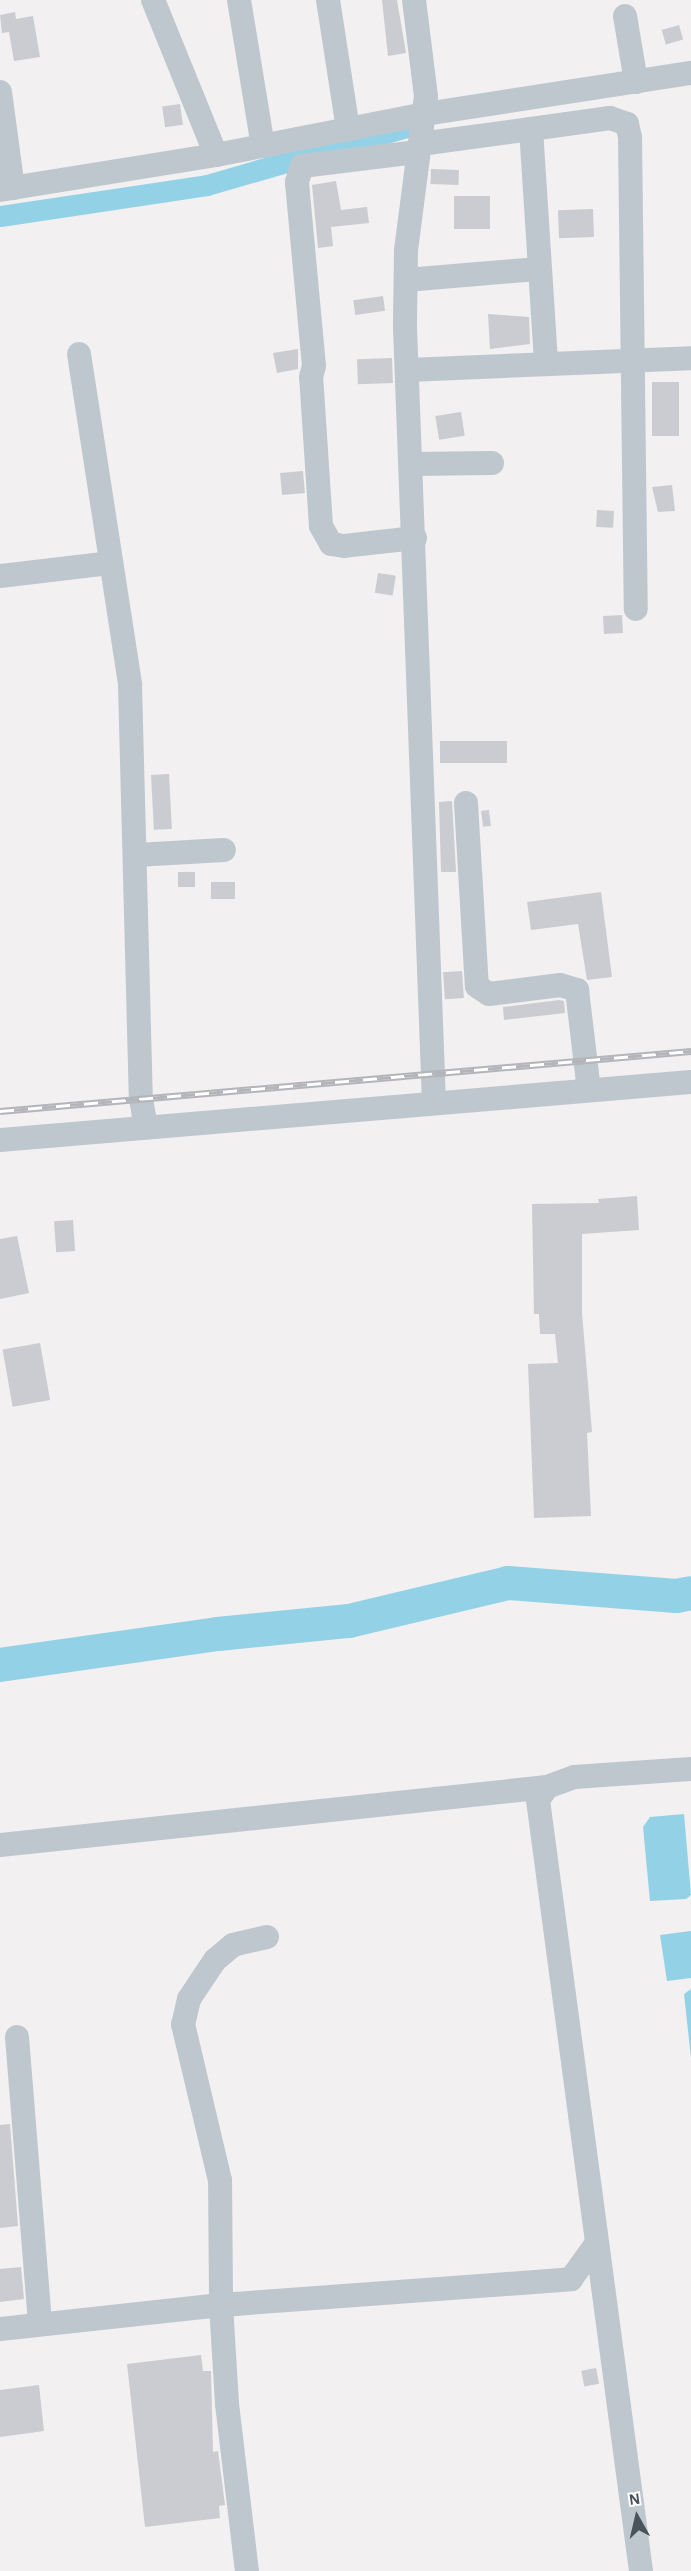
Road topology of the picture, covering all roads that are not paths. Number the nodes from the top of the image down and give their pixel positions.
1 (153, 0) edge
2 (239, 0) edge
3 (327, 0) edge
4 (414, 0) edge
5 (625, 16) dead end
6 (691, 73) edge
7 (636, 82) junction
8 (0, 92) edge
9 (425, 117) junction
10 (348, 129) junction
11 (531, 129) junction
12 (263, 146) junction
13 (419, 148) junction
14 (216, 155) junction
15 (6, 189) edge
16 (538, 269) junction
17 (406, 280) junction
18 (79, 354) dead end
19 (691, 358) edge
20 (633, 360) junction
21 (546, 364) junction
22 (408, 370) junction
23 (492, 463) dead end
24 (412, 464) junction
25 (415, 538) junction
26 (111, 563) junction
27 (0, 576) edge
28 (636, 609) dead end
29 (466, 803) dead end
30 (224, 850) dead end
31 (136, 855) junction
32 (691, 1082) edge
33 (589, 1090) junction
34 (434, 1102) junction
35 (146, 1126) junction
36 (0, 1140) edge
37 (691, 1769) edge
38 (547, 1787) junction
39 (0, 1845) edge
40 (267, 1937) dead end
41 (17, 2037) dead end
42 (597, 2243) junction
43 (221, 2305) junction
44 (40, 2324) junction
45 (0, 2329) edge
46 (247, 2571) edge
47 (641, 2571) edge

1 - 14 street
2 - 12 street
3 - 10 street
4 - 9 street
5 - 7 street
6 - 7 street
7 - 9 street
8 - 15 street
9 - 10 street
9 - 13 street
10 - 12 street
11 - 13 street
11 - 16 street
11 - 20 street
12 - 14 street
13 - 17 street
13 - 25 street
14 - 15 street
16 - 17 street
16 - 21 street
17 - 22 street
18 - 26 street
19 - 20 street
20 - 21 street
20 - 28 street
21 - 22 street
22 - 24 street
23 - 24 street
24 - 25 street
25 - 34 street
26 - 27 street
26 - 31 street
29 - 33 street
30 - 31 street
31 - 35 street
32 - 33 street
33 - 34 street
34 - 35 street
35 - 36 street
37 - 38 street
38 - 39 street
38 - 42 street
40 - 43 street
41 - 44 street
42 - 43 street
42 - 47 street
43 - 44 street
43 - 46 street
44 - 45 street

